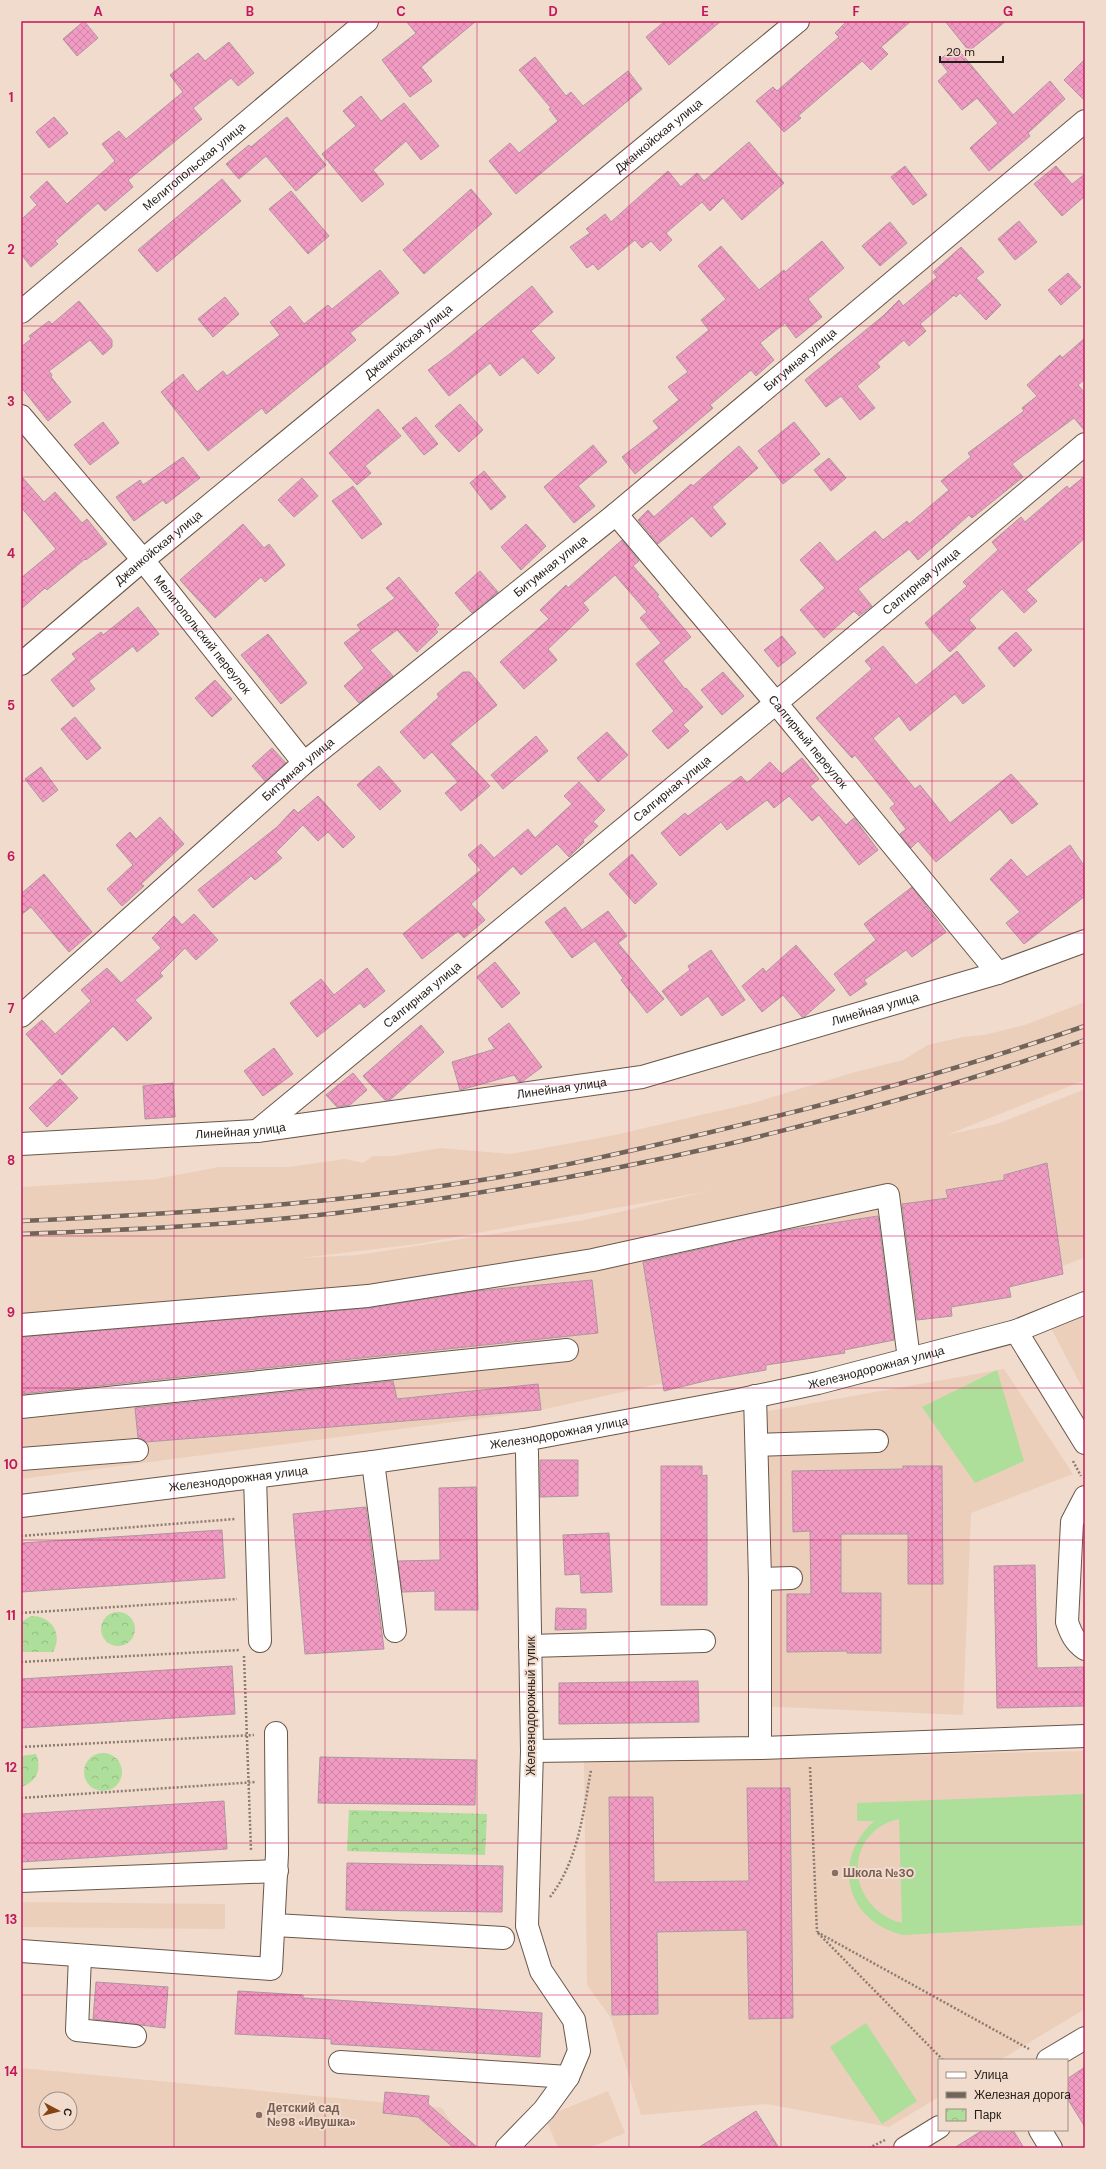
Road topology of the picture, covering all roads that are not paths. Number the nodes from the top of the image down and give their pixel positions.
1 (367, 21) edge
2 (798, 21) edge
3 (1085, 121) edge
4 (21, 312) edge
5 (21, 416) edge
6 (1085, 444) edge
7 (616, 514) junction
8 (143, 560) junction
9 (21, 664) edge
10 (776, 703) junction
11 (304, 763) junction
12 (1085, 941) edge
13 (998, 973) junction
14 (21, 1016) edge
15 (257, 1131) junction
16 (21, 1144) edge
17 (1085, 1303) edge
18 (21, 1325) edge
19 (1016, 1331) junction
20 (567, 1350) dead end
21 (908, 1359) junction
22 (755, 1396) junction
23 (21, 1407) edge
24 (524, 1440) junction
25 (877, 1441) dead end
26 (1085, 1443) edge
27 (757, 1445) junction
28 (137, 1450) dead end
29 (21, 1459) edge
30 (373, 1462) junction
31 (255, 1477) junction
32 (1085, 1498) edge
33 (21, 1506) edge
34 (791, 1578) dead end
35 (760, 1579) junction
36 (395, 1632) dead end
37 (260, 1641) dead end
38 (704, 1641) dead end
39 (530, 1646) junction
40 (1085, 1648) edge
41 (276, 1733) road end
42 (1085, 1736) edge
43 (760, 1748) junction
44 (532, 1751) junction
45 (277, 1871) junction
46 (21, 1881) edge
47 (275, 1925) junction
48 (503, 1938) dead end
49 (22, 1953) edge
50 (80, 1956) junction
51 (135, 2036) dead end
52 (1085, 2038) edge
53 (1041, 2056) edge
54 (340, 2062) dead end
55 (568, 2077) junction
56 (938, 2128) edge
57 (1041, 2131) edge
58 (507, 2148) edge
59 (905, 2148) edge
60 (1051, 2148) edge

1 - 4 street, Мелитопольская улица
2 - 8 street, Джанкойская улица
3 - 7 street, Битумная улица
5 - 8 street, Мелитопольский переулок
6 - 10 street, Салгирная улица
7 - 10 street, Салгирный переулок
7 - 11 street, Битумная улица
8 - 9 street, Джанкойская улица
8 - 11 street, Мелитопольский переулок
10 - 13 street, Салгирный переулок
10 - 15 street, Салгирная улица
11 - 14 street, Битумная улица
12 - 13 street, Линейная улица
13 - 15 street, Линейная улица
15 - 16 street, Линейная улица
17 - 19 street, Железнодорожная улица
18 - 21 street
19 - 21 street, Железнодорожная улица
19 - 26 street
20 - 23 street
21 - 22 street, Железнодорожная улица
22 - 24 street, Железнодорожная улица
22 - 27 street
24 - 30 street, Железнодорожная улица
24 - 39 street, Железнодорожный тупик
25 - 27 street
27 - 35 street
28 - 29 street
30 - 31 street, Железнодорожная улица
30 - 36 street
31 - 33 street, Железнодорожная улица
31 - 37 street
32 - 40 street
34 - 35 street
35 - 43 street
38 - 39 street
39 - 44 street, Железнодорожный тупик
41 - 45 street
42 - 43 street
43 - 44 street
44 - 55 street, Железнодорожный тупик
45 - 46 street
45 - 47 street
47 - 48 street
47 - 50 street
49 - 50 street
50 - 51 street
52 - 53 street
54 - 55 street
55 - 58 street, Железнодорожный тупик
56 - 59 street
57 - 60 street

